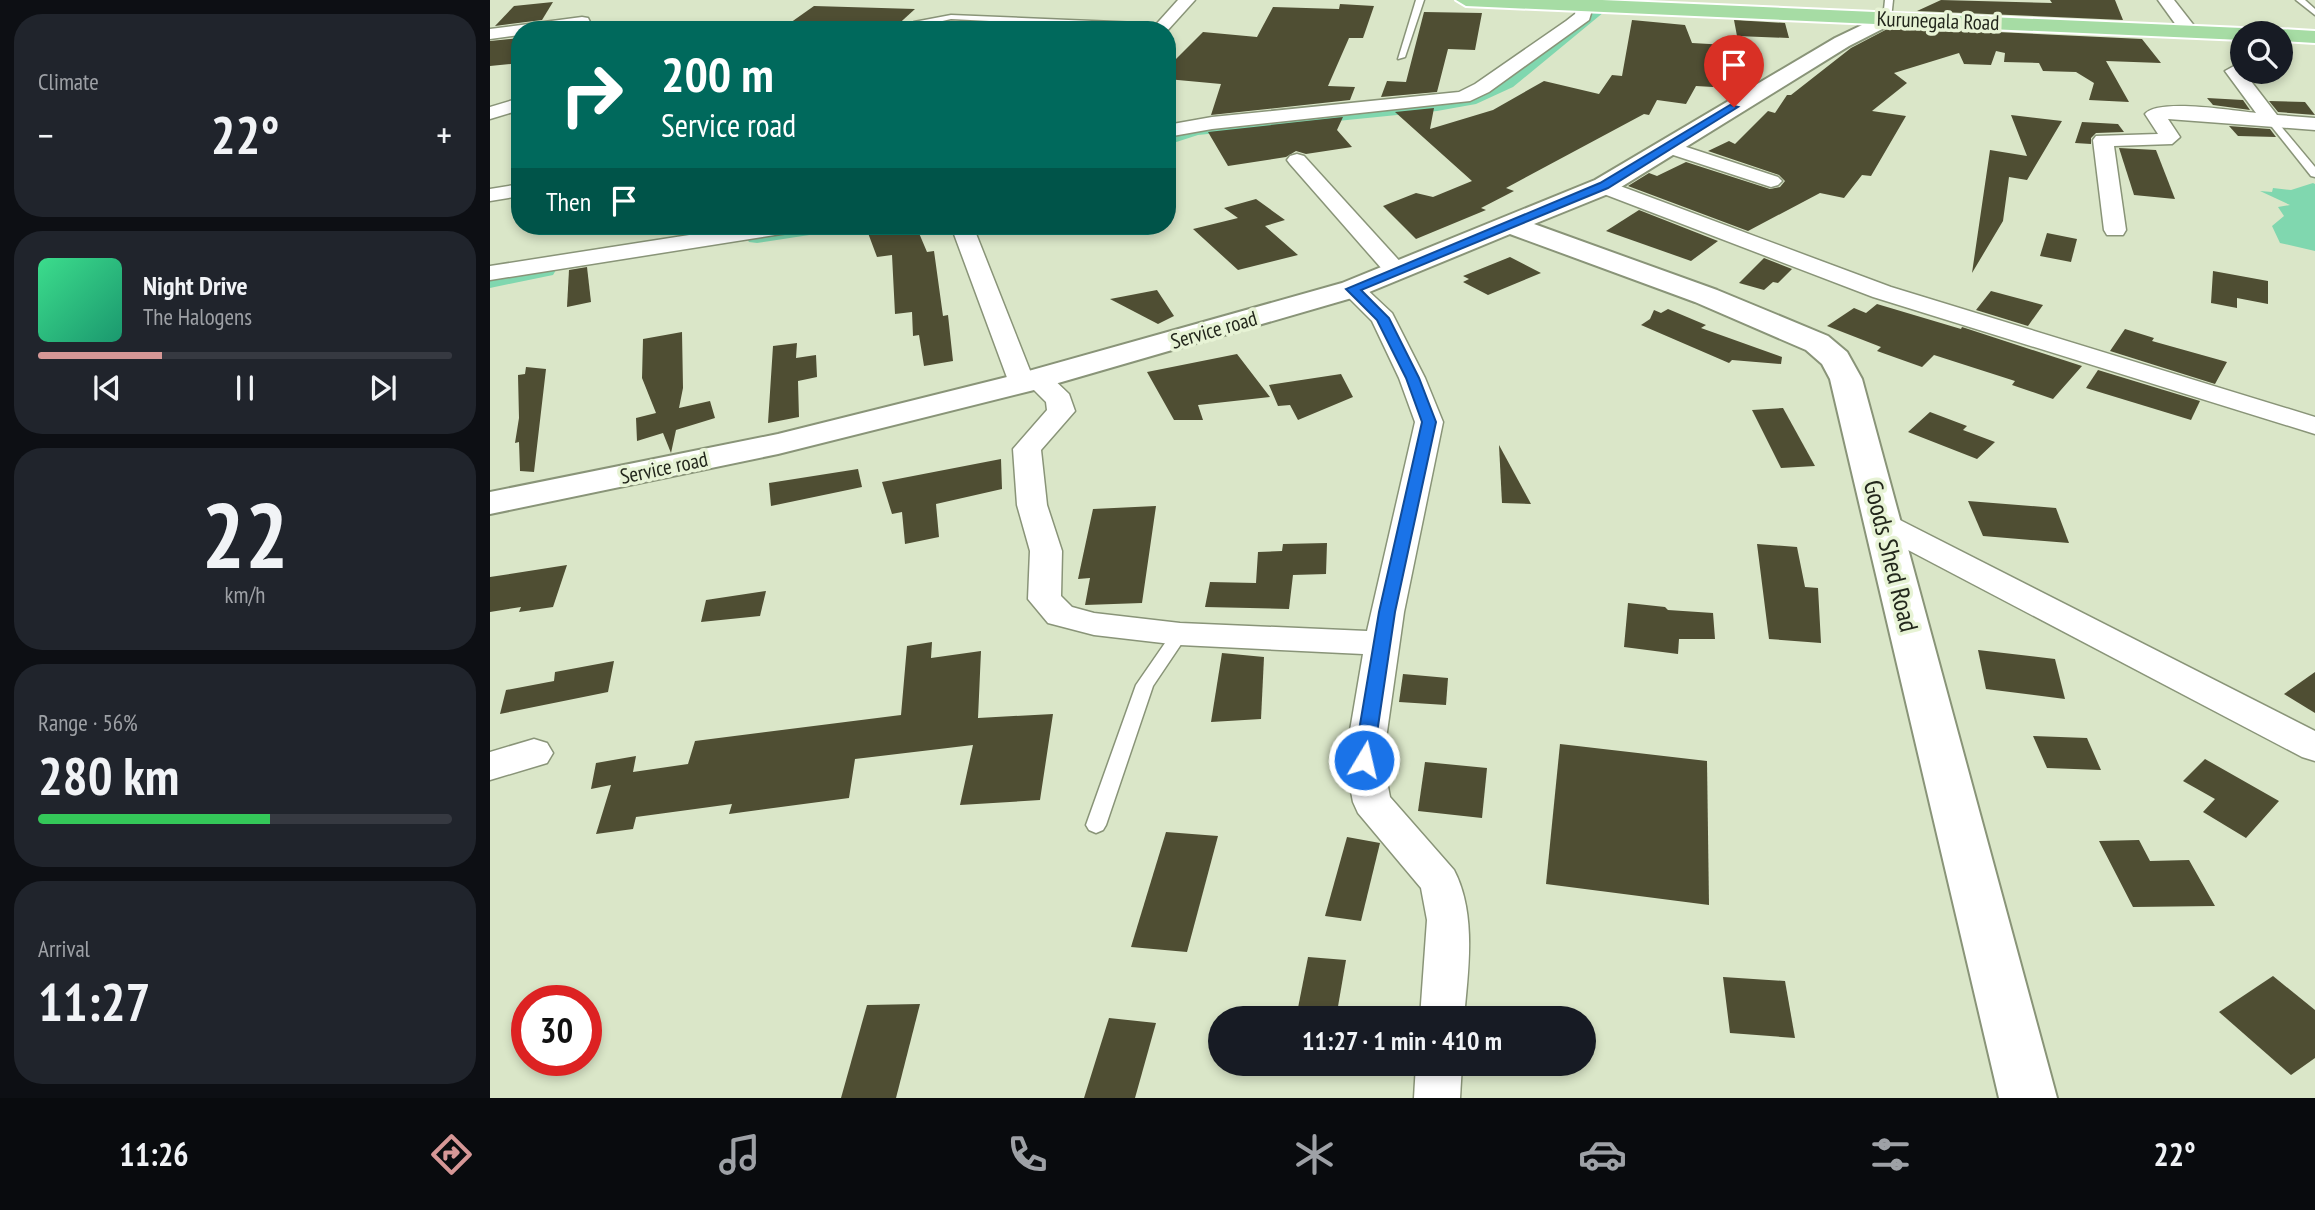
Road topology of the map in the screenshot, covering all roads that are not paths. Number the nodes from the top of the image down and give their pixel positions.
1 (1187, 0) edge
2 (1420, 0) edge
3 (1454, 0) edge
4 (1467, 0) edge
5 (2166, 0) edge
6 (2300, 0) edge
7 (1587, 3) edge
8 (1728, 6) edge
9 (1888, 10) edge
10 (2315, 13) edge
11 (924, 21) edge
12 (1027, 21) edge
13 (1167, 21) edge
14 (511, 31) edge
15 (2190, 32) junction
16 (490, 34) edge
17 (2230, 34) edge
18 (2293, 36) edge
19 (2315, 37) edge
20 (1401, 57) dead end
21 (2244, 84) edge
22 (511, 107) edge
23 (490, 113) edge
24 (2271, 120) junction
25 (2315, 124) edge
26 (1176, 129) edge
27 (1668, 147) junction
28 (1297, 160) dead end
29 (2315, 174) edge
30 (1771, 181) dead end
31 (1604, 186) junction
32 (511, 192) edge
33 (490, 195) edge
34 (1511, 225) junction
35 (2115, 230) dead end
36 (732, 235) edge
37 (966, 235) edge
38 (1397, 272) junction
39 (490, 274) edge
40 (1352, 289) junction
41 (1030, 381) junction
42 (2315, 426) edge
43 (490, 503) edge
44 (1883, 524) junction
45 (1180, 634) junction
46 (1382, 643) junction
47 (2315, 747) edge
48 (534, 753) dead end
49 (490, 765) edge
50 (1097, 825) dead end
51 (1443, 1006) edge
52 (1438, 1076) edge
53 (1437, 1098) edge
54 (2028, 1098) edge

1 - 13 street
2 - 20 lane
3 - 4 street
4 - 7 highway, Kurunegala Road
5 - 15 street
6 - 10 lane
7 - 8 highway, Kurunegala Road
7 - 26 street
8 - 9 highway, Kurunegala Road
9 - 15 highway, Kurunegala Road
9 - 27 street, Service road
11 - 12 lane
14 - 16 street
15 - 17 highway, Kurunegala Road
18 - 19 highway
21 - 24 street
22 - 23 street
24 - 25 street
24 - 29 lane
24 - 35 street
27 - 30 street
27 - 31 street, Service road
28 - 38 street
31 - 34 street, Service road
31 - 42 street
32 - 33 street
34 - 38 street, Service road
34 - 44 street, Goods Shed Road
36 - 39 street
37 - 41 street
38 - 40 street, Service road
40 - 41 street, Service road
40 - 46 street
41 - 43 street, Service road
41 - 45 street
44 - 47 street
44 - 54 street, Goods Shed Road
45 - 46 street
45 - 50 lane
46 - 51 street
48 - 49 street
52 - 53 street

